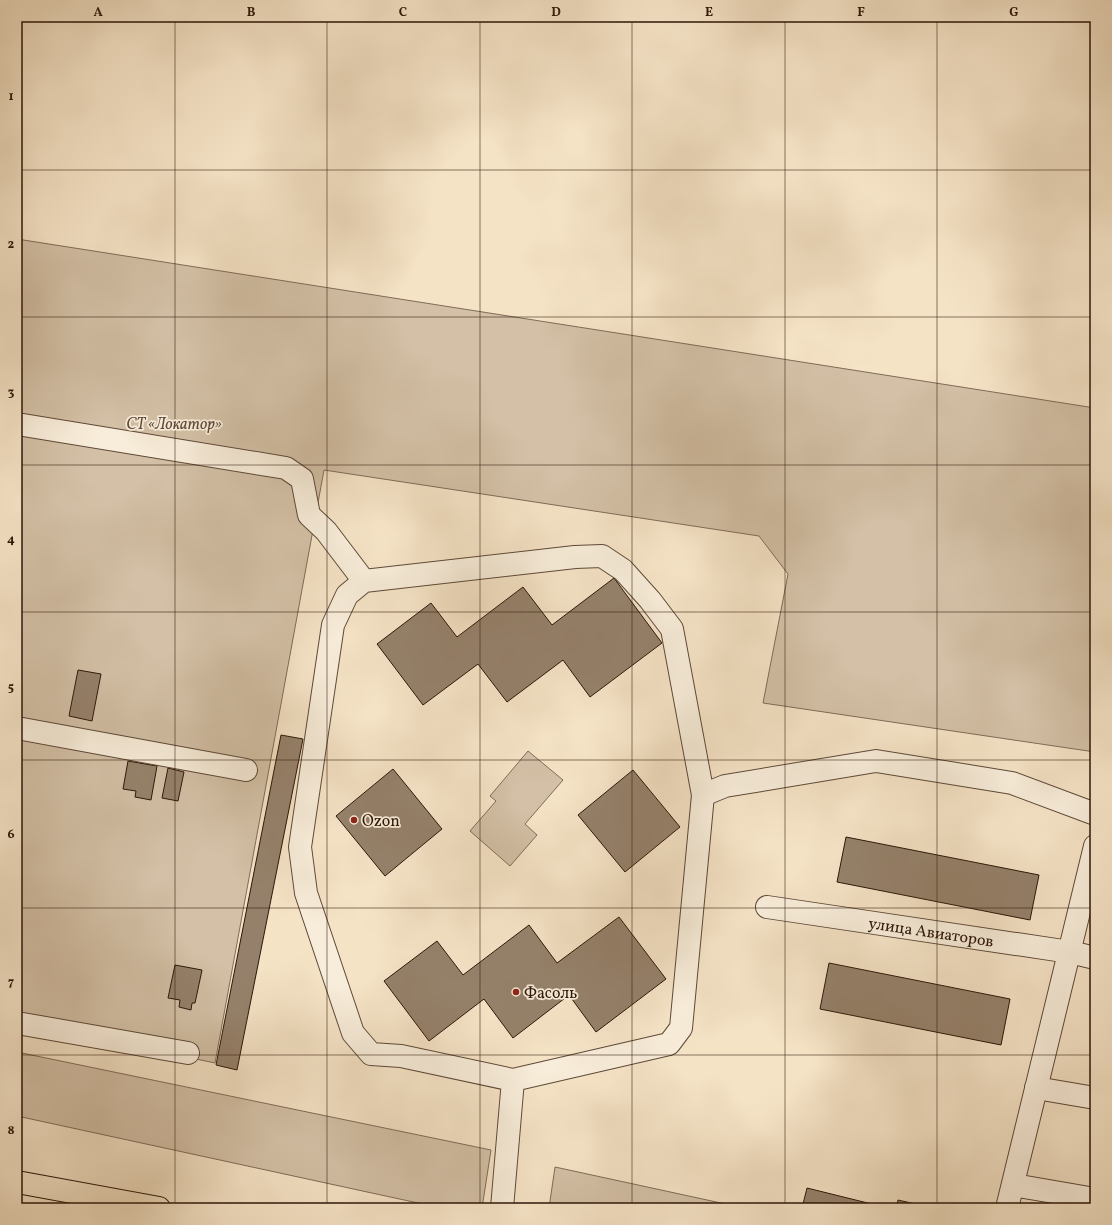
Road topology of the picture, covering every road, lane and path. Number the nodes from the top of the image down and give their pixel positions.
1 (17, 424) edge
2 (364, 581) junction
3 (17, 728) edge
4 (246, 770) dead end
5 (703, 795) junction
6 (1095, 814) edge
7 (1095, 846) edge
8 (767, 907) dead end
9 (1070, 952) junction
10 (1095, 958) edge
11 (17, 1023) edge
12 (188, 1053) dead end
13 (513, 1080) junction
14 (1036, 1088) junction
15 (1095, 1098) edge
16 (17, 1182) edge
17 (1012, 1185) junction
18 (1095, 1200) edge
19 (159, 1208) edge
20 (502, 1208) edge
21 (1007, 1208) edge

1 - 2 street
2 - 5 street
2 - 13 street
3 - 4 street
5 - 6 street
5 - 13 street
7 - 9 street
8 - 9 street, улица Авиаторов
9 - 10 street, улица Авиаторов
9 - 14 street
11 - 12 street
13 - 20 street
14 - 15 street
14 - 17 street
16 - 19 main road
17 - 18 street
17 - 21 street

